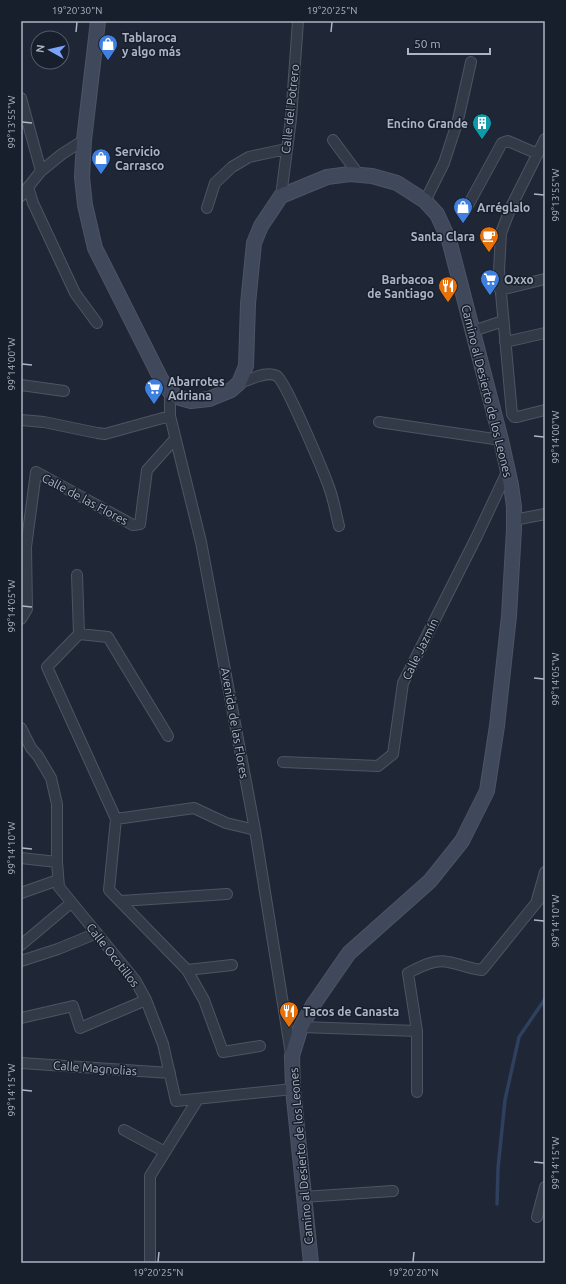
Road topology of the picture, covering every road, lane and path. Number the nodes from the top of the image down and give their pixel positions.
1 (98, 21) edge
2 (298, 21) edge
3 (471, 62) dead end
4 (21, 98) edge
5 (545, 139) edge
6 (84, 140) junction
7 (333, 140) dead end
8 (286, 149) junction
9 (538, 154) junction
10 (41, 171) junction
11 (359, 175) junction
12 (28, 188) junction
13 (21, 196) edge
14 (281, 196) junction
15 (425, 201) junction
16 (207, 208) dead end
17 (466, 209) dead end
18 (545, 279) edge
19 (500, 290) junction
20 (503, 321) junction
21 (97, 323) dead end
22 (473, 332) junction
23 (545, 333) edge
24 (505, 342) junction
25 (239, 383) junction
26 (21, 385) edge
27 (64, 391) dead end
28 (170, 392) junction
29 (545, 410) edge
30 (170, 416) junction
31 (21, 420) edge
32 (380, 422) dead end
33 (175, 440) junction
34 (502, 440) junction
35 (508, 470) junction
36 (545, 514) edge
37 (514, 520) junction
38 (339, 526) dead end
39 (77, 575) dead end
40 (21, 619) edge
41 (79, 634) junction
42 (21, 728) edge
43 (168, 736) dead end
44 (283, 762) dead end
45 (116, 819) junction
46 (255, 830) junction
47 (21, 858) edge
48 (57, 862) junction
49 (545, 872) edge
50 (58, 883) junction
51 (545, 892) edge
52 (21, 893) edge
53 (226, 894) dead end
54 (121, 901) junction
55 (72, 903) junction
56 (536, 904) junction
57 (97, 933) junction
58 (21, 945) edge
59 (21, 961) edge
60 (232, 965) dead end
61 (187, 970) junction
62 (146, 1000) junction
63 (21, 1018) edge
64 (301, 1028) junction
65 (417, 1031) junction
66 (260, 1046) dead end
67 (292, 1056) junction
68 (21, 1063) edge
69 (170, 1074) junction
70 (293, 1089) junction
71 (417, 1092) dead end
72 (198, 1099) junction
73 (124, 1130) dead end
74 (165, 1152) junction
75 (545, 1187) edge
76 (393, 1191) dead end
77 (303, 1197) junction
78 (537, 1217) dead end
79 (150, 1263) edge
80 (311, 1263) edge

1 - 6 main road
2 - 8 street, Calle del Potrero
3 - 15 street
4 - 10 street
5 - 9 street
6 - 10 street
6 - 28 main road
7 - 11 street
8 - 14 street, Calle del Potrero
8 - 16 street
9 - 17 street
9 - 19 street
10 - 12 street
11 - 14 main road, Camino al Desierto de los Leones
11 - 15 main road, Camino al Desierto de los Leones
12 - 13 street
12 - 21 street
14 - 25 main road
15 - 22 main road, Camino al Desierto de los Leones
18 - 19 street
19 - 20 street
20 - 22 street
20 - 24 street
22 - 34 main road, Camino al Desierto de los Leones
23 - 24 street
24 - 29 street
25 - 28 main road
25 - 38 street
26 - 27 street
28 - 30 street, Avenida de las Flores
30 - 31 street
30 - 33 street, Avenida de las Flores
32 - 34 street
33 - 40 street, Calle de las Flores
33 - 46 street, Avenida de las Flores
34 - 35 main road, Camino al Desierto de los Leones
35 - 37 main road, Camino al Desierto de los Leones
35 - 44 street, Calle Jazmín
36 - 37 street
37 - 64 main road, Camino al Desierto de los Leones
39 - 41 street
41 - 43 street
41 - 45 street
42 - 48 street
45 - 46 street
45 - 54 street
46 - 67 street, Avenida de las Flores
47 - 48 street
48 - 50 street
49 - 56 street
50 - 52 street
50 - 55 street, Calle Ocotillos
51 - 56 street
53 - 54 street
54 - 61 street
55 - 57 street, Calle Ocotillos
55 - 58 street
56 - 65 street
57 - 59 street
57 - 62 street, Calle Ocotillos
60 - 61 street
61 - 66 street
62 - 63 street
62 - 69 street, Calle Ocotillos
64 - 65 street
64 - 67 main road, Camino al Desierto de los Leones
65 - 71 street
67 - 70 main road, Camino al Desierto de los Leones
68 - 69 street, Calle Magnolias
69 - 72 street, Calle Ocotillos
70 - 72 street, Calle Ocotillos
70 - 77 main road, Camino al Desierto de los Leones
72 - 74 street
73 - 74 street
74 - 79 street
75 - 78 street
76 - 77 street
77 - 80 main road, Camino al Desierto de los Leones

